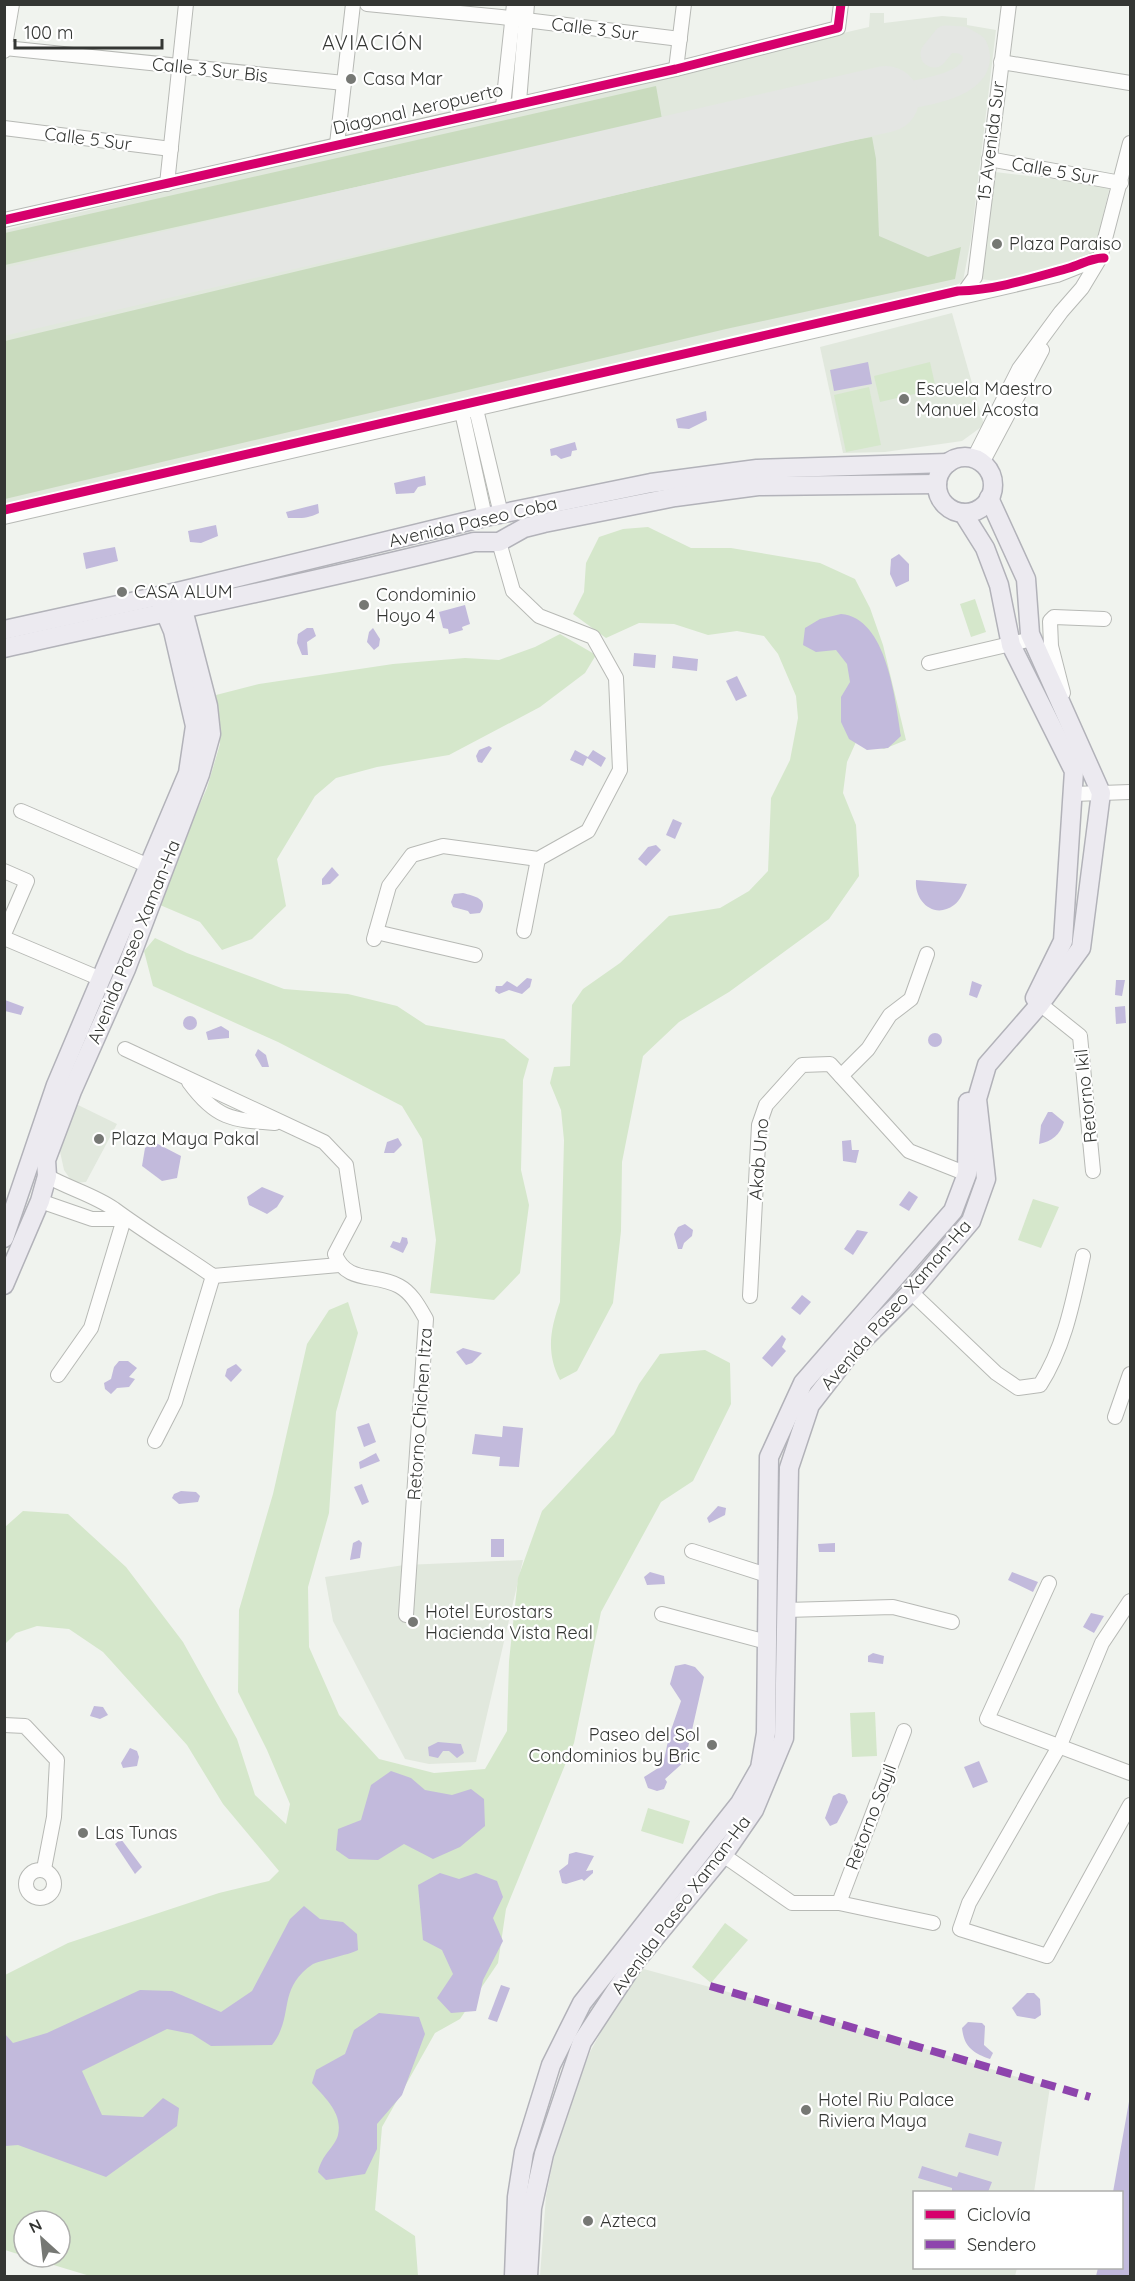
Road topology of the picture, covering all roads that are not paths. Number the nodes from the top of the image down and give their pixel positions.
1 (12, 4) edge
2 (186, 4) edge
3 (353, 4) edge
4 (367, 4) edge
5 (526, 4) edge
6 (684, 4) edge
7 (842, 4) edge
8 (1009, 4) edge
9 (517, 14) edge
10 (680, 39) junction
11 (5, 50) edge
12 (1001, 63) junction
13 (179, 67) junction
14 (676, 69) junction
15 (344, 83) junction
16 (1131, 83) edge
17 (519, 102) junction
18 (503, 106) junction
19 (4, 128) edge
20 (1131, 143) edge
21 (337, 144) junction
22 (171, 148) junction
23 (989, 159) junction
24 (1121, 183) junction
25 (167, 184) junction
26 (4, 220) edge
27 (1100, 258) junction
28 (1057, 275) junction
29 (975, 277) junction
30 (1082, 288) junction
31 (993, 290) junction
32 (951, 299) junction
33 (477, 409) junction
34 (462, 412) junction
35 (978, 460) junction
36 (948, 463) junction
37 (937, 484) junction
38 (989, 498) junction
39 (963, 513) junction
40 (542, 514) junction
41 (493, 516) junction
42 (4, 517) edge
43 (443, 530) junction
44 (499, 542) junction
45 (448, 548) junction
46 (180, 600) junction
47 (161, 603) junction
48 (1104, 619) dead end
49 (4, 630) edge
50 (1032, 639) junction
51 (1011, 645) junction
52 (4, 648) edge
53 (929, 663) dead end
54 (1072, 728) junction
55 (1131, 792) edge
56 (1101, 793) junction
57 (1073, 794) junction
58 (21, 811) dead end
59 (538, 860) junction
60 (149, 866) junction
61 (4, 871) edge
62 (524, 931) dead end
63 (4, 936) edge
64 (927, 954) dead end
65 (475, 955) dead end
66 (101, 979) junction
67 (1040, 1004) junction
68 (125, 1049) dead end
69 (841, 1076) junction
70 (1094, 1171) dead end
71 (967, 1174) junction
72 (47, 1176) junction
73 (40, 1201) junction
74 (124, 1219) junction
75 (4, 1238) edge
76 (921, 1247) junction
77 (12, 1252) edge
78 (1083, 1256) dead end
79 (938, 1260) junction
80 (339, 1265) junction
81 (213, 1276) junction
82 (4, 1285) edge
83 (911, 1292) junction
84 (750, 1296) dead end
85 (859, 1318) junction
86 (873, 1330) junction
87 (1131, 1374) edge
88 (58, 1375) dead end
89 (1115, 1417) dead end
90 (155, 1441) dead end
91 (692, 1551) dead end
92 (788, 1554) junction
93 (768, 1555) junction
94 (767, 1575) junction
95 (1049, 1583) dead end
96 (1131, 1601) edge
97 (786, 1610) junction
98 (662, 1614) dead end
99 (406, 1615) dead end
100 (952, 1622) dead end
101 (767, 1648) junction
102 (785, 1653) junction
103 (4, 1725) edge
104 (904, 1731) dead end
105 (1060, 1746) junction
106 (1131, 1773) edge
107 (1131, 1804) edge
108 (747, 1807) junction
109 (723, 1855) junction
110 (44, 1869) dead end
111 (839, 1903) junction
112 (933, 1923) dead end
113 (514, 2277) edge
114 (528, 2277) edge

1 - 11 street
2 - 13 street
3 - 15 street
4 - 9 street, Calle 3 Sur
5 - 9 street
6 - 10 street
7 - 14 street, Diagonal Aeropuerto
8 - 12 street, 15 Avenida Sur
9 - 10 street, Calle 3 Sur
9 - 17 street
9 - 18 street
10 - 14 street
11 - 13 street, Calle 3 Sur Bis
12 - 16 street
12 - 23 street, 15 Avenida Sur
13 - 15 street, Calle 3 Sur Bis
13 - 22 street
14 - 17 street, Diagonal Aeropuerto
15 - 21 street
17 - 18 street, Diagonal Aeropuerto
18 - 21 street, Diagonal Aeropuerto
19 - 22 street, Calle 5 Sur
20 - 24 street
21 - 25 street, Diagonal Aeropuerto
22 - 25 street
23 - 24 street, Calle 5 Sur
23 - 29 street, 15 Avenida Sur
24 - 27 street
25 - 26 street, Diagonal Aeropuerto
27 - 28 street
27 - 30 street
28 - 30 street
28 - 31 street
29 - 31 street
29 - 32 street
30 - 35 street
31 - 32 street
32 - 33 street
33 - 34 street
33 - 41 street
34 - 41 street
34 - 42 street
35 - 36 main road
35 - 38 main road
36 - 37 main road
36 - 40 main road, Avenida Paseo Coba
37 - 39 main road
37 - 40 main road, Avenida Paseo Coba
38 - 39 main road
38 - 50 main road
39 - 51 main road, Avenida Paseo Xaman-Ha
40 - 41 main road, Avenida Paseo Coba
40 - 44 main road, Avenida Paseo Coba
41 - 43 main road, Avenida Paseo Coba
43 - 45 main road
43 - 46 main road, Avenida Paseo Coba
44 - 45 main road, Avenida Paseo Coba
44 - 59 street
45 - 46 main road, Avenida Paseo Coba
46 - 47 main road, Avenida Paseo Coba
46 - 72 main road, Avenida Paseo Xaman-Ha
47 - 49 main road, Avenida Paseo Coba
47 - 52 main road, Avenida Paseo Coba
47 - 60 main road, Avenida Paseo Xaman-Ha
48 - 54 street
50 - 51 street
50 - 54 main road
51 - 53 street
51 - 57 main road, Avenida Paseo Xaman-Ha
54 - 56 main road
55 - 56 street
56 - 57 street
56 - 67 main road, Avenida Paseo Xaman-Ha
57 - 71 main road, Avenida Paseo Xaman-Ha
58 - 60 street
59 - 62 street
59 - 65 street
60 - 66 main road, Avenida Paseo Xaman-Ha
61 - 63 street
63 - 66 street
64 - 69 street
66 - 75 main road, Avenida Paseo Xaman-Ha
67 - 70 street, Retorno Ikil
67 - 79 main road, Avenida Paseo Xaman-Ha
68 - 80 street
69 - 71 street, Akab Uno
69 - 84 street, Akab Uno
71 - 76 main road, Avenida Paseo Xaman-Ha
72 - 73 main road, Avenida Paseo Xaman-Ha
72 - 74 street
73 - 74 street
73 - 77 main road, Avenida Paseo Xaman-Ha
74 - 81 street
74 - 88 street
76 - 79 main road
76 - 85 main road, Avenida Paseo Xaman-Ha
77 - 82 main road, Avenida Paseo Xaman-Ha
78 - 83 street
79 - 83 main road, Avenida Paseo Xaman-Ha
80 - 81 street
80 - 99 street, Retorno Chichen Itza
81 - 90 street
83 - 86 main road, Avenida Paseo Xaman-Ha
85 - 86 main road
85 - 93 main road, Avenida Paseo Xaman-Ha
86 - 92 main road, Avenida Paseo Xaman-Ha
87 - 89 street
91 - 94 street
92 - 93 main road
92 - 97 main road, Avenida Paseo Xaman-Ha
93 - 94 main road, Avenida Paseo Xaman-Ha
94 - 101 main road, Avenida Paseo Xaman-Ha
95 - 105 street
96 - 105 street
97 - 100 street
97 - 102 main road, Avenida Paseo Xaman-Ha
98 - 101 street
101 - 102 main road
101 - 108 main road, Avenida Paseo Xaman-Ha
102 - 108 main road, Avenida Paseo Xaman-Ha
103 - 110 street
104 - 111 street, Retorno Sayil
105 - 106 street
105 - 107 street
108 - 109 main road, Avenida Paseo Xaman-Ha
108 - 113 main road, Avenida Paseo Xaman-Ha
109 - 111 street
109 - 114 main road, Avenida Paseo Xaman-Ha
111 - 112 street

